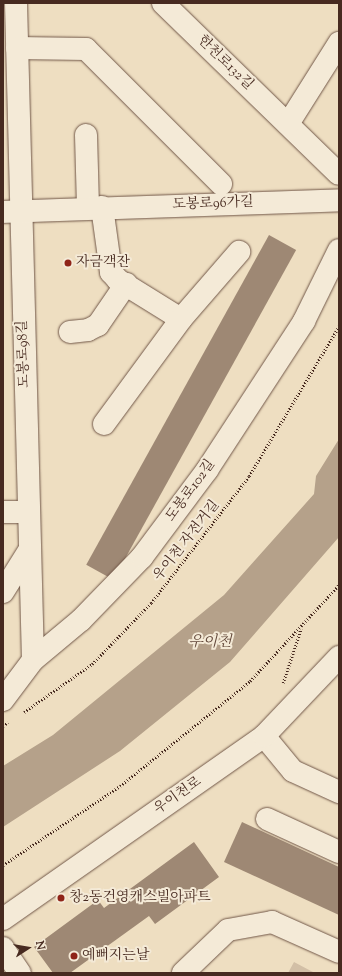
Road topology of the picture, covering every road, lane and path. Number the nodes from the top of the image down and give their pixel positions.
1 (163, 3) edge
2 (12, 12) edge
3 (339, 43) edge
4 (17, 48) junction
5 (288, 124) junction
6 (86, 135) dead end
7 (339, 174) edge
8 (220, 184) dead end
9 (339, 200) edge
10 (95, 207) junction
11 (12, 210) edge
12 (339, 250) edge
13 (239, 252) dead end
14 (126, 284) junction
15 (181, 319) junction
16 (339, 326) edge
17 (70, 332) dead end
18 (104, 424) dead end
19 (3, 512) edge
20 (29, 512) junction
21 (30, 549) junction
22 (339, 585) edge
23 (3, 592) edge
24 (339, 657) edge
25 (33, 660) junction
26 (3, 700) edge
27 (22, 713) dead end
28 (16, 717) dead end
29 (3, 726) edge
30 (264, 736) junction
31 (339, 792) edge
32 (267, 819) dead end
33 (339, 852) edge
34 (3, 864) edge
35 (3, 919) edge
36 (3, 948) edge
37 (339, 952) edge
38 (20, 973) edge
39 (183, 973) edge

1 - 5 street, 한천로132길
2 - 4 street, 도봉로98길
3 - 5 street
4 - 8 street
4 - 11 street, 도봉로98길
5 - 7 street, 한천로132길
6 - 10 street
9 - 10 street, 도봉로96가길
10 - 11 street, 도봉로96가길
10 - 14 street
11 - 20 street, 도봉로98길
12 - 25 street, 도봉로102길
13 - 15 street
14 - 15 street
14 - 17 street
15 - 18 street
16 - 27 path, 우이천 자전거길
19 - 20 street
20 - 21 street, 도봉로98길
21 - 23 street
21 - 25 street, 도봉로98길
22 - 34 path
24 - 30 street, 우이천로
25 - 26 street, 도봉로102길
28 - 29 path
30 - 31 street
30 - 35 street, 우이천로
32 - 33 street
36 - 38 street
37 - 39 street

